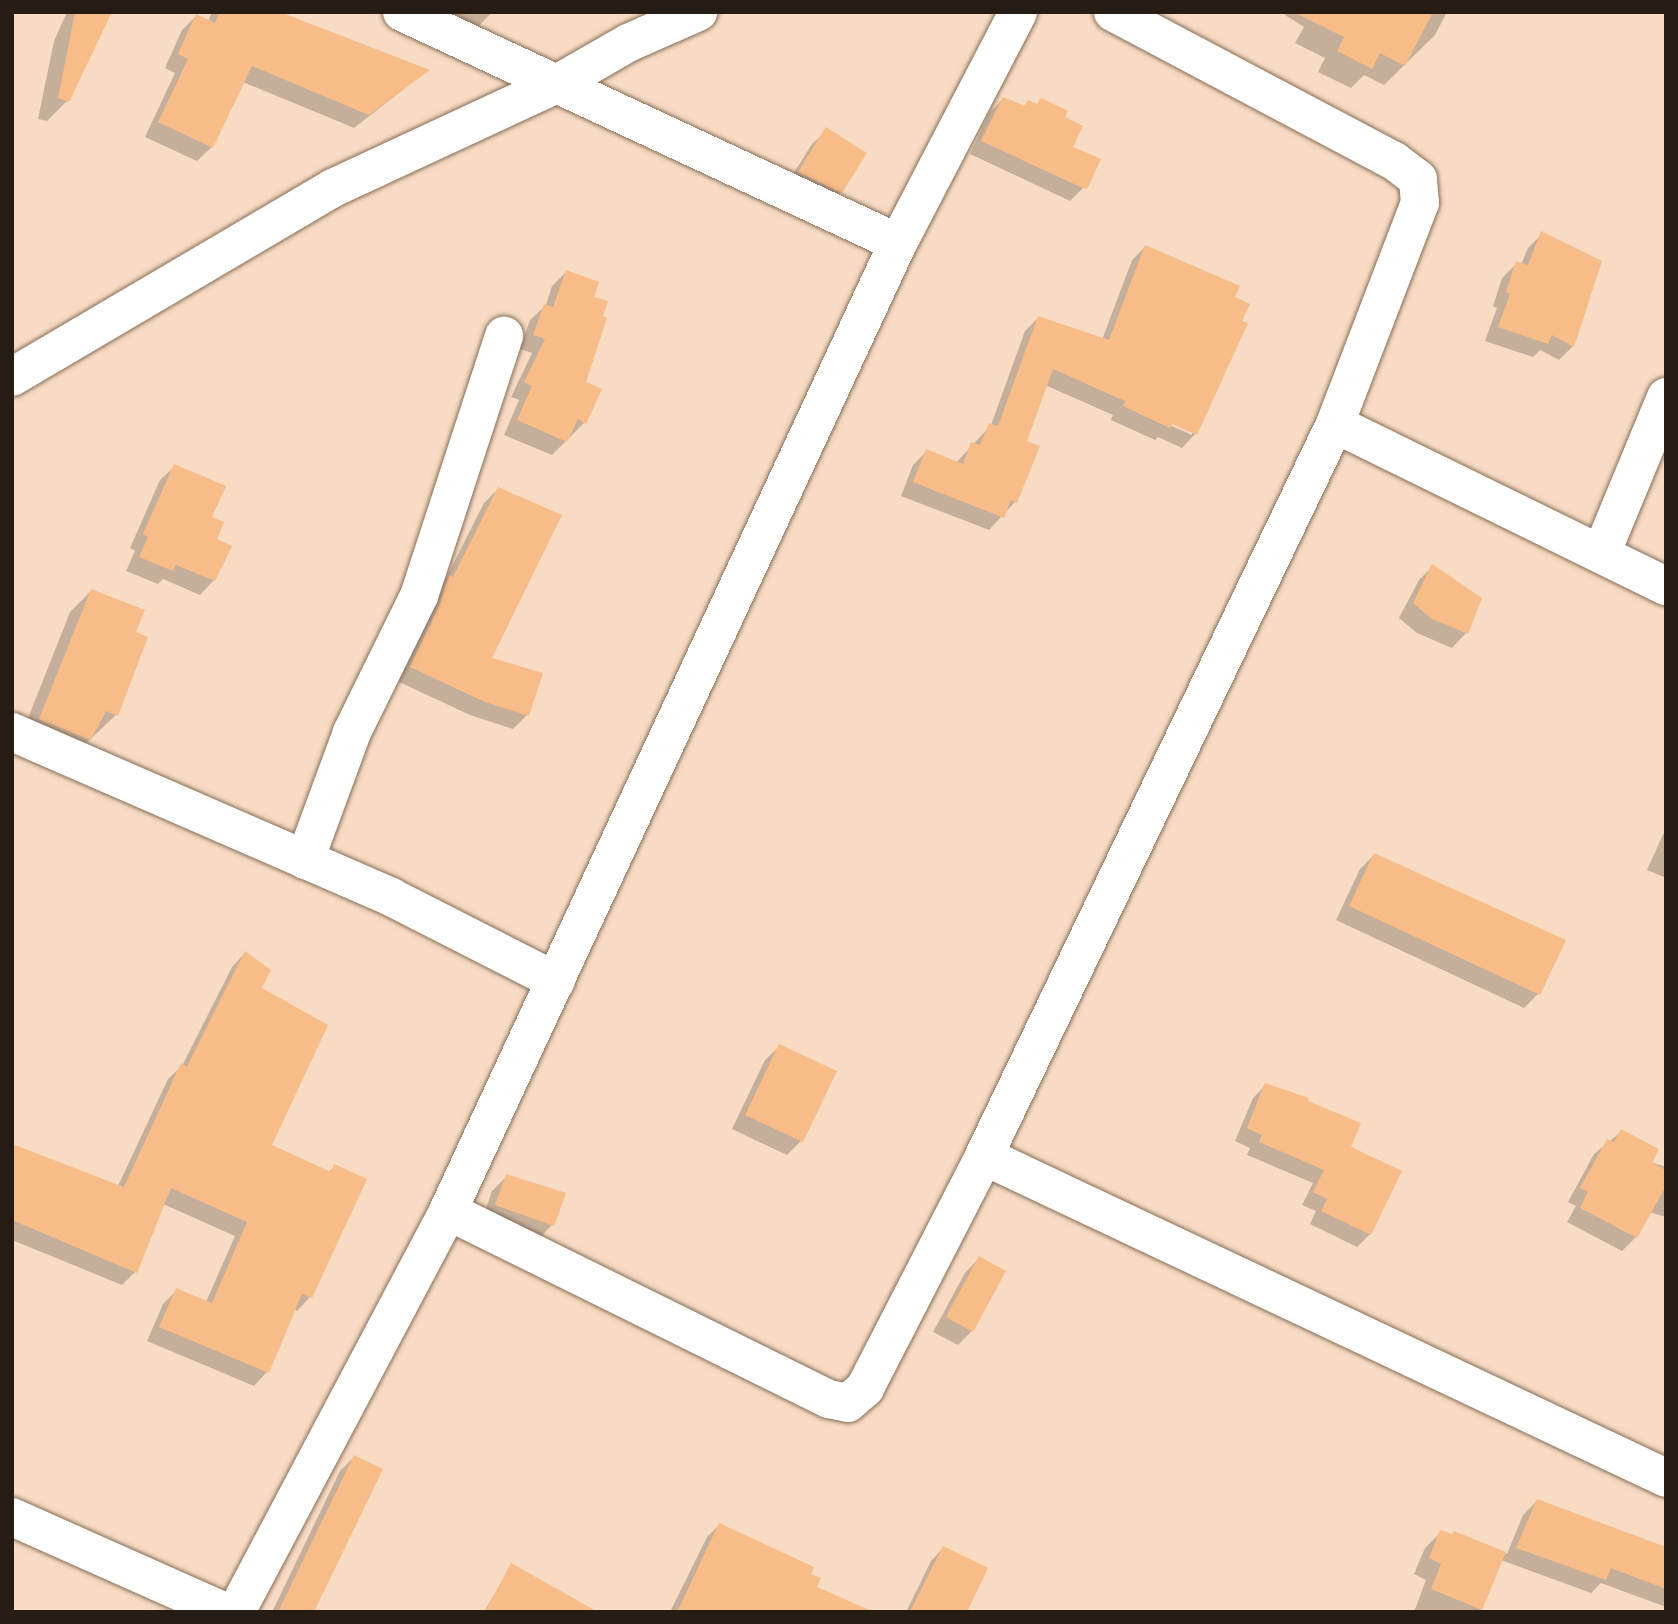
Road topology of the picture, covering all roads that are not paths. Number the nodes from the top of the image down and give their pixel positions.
1 (402, 12) edge
2 (698, 12) edge
3 (1018, 12) edge
4 (1113, 12) edge
5 (555, 85) junction
6 (898, 243) junction
7 (504, 337) dead end
8 (12, 377) edge
9 (1666, 397) edge
10 (1335, 424) junction
11 (1601, 554) junction
12 (1666, 586) edge
13 (12, 732) edge
14 (305, 860) junction
15 (556, 981) junction
16 (984, 1156) junction
17 (448, 1211) junction
18 (1666, 1478) edge
19 (12, 1517) edge
20 (225, 1612) edge
21 (236, 1612) edge

1 - 5 street
2 - 5 street
3 - 6 street
4 - 10 street
5 - 6 street
5 - 8 street
6 - 15 street
7 - 14 street
9 - 11 street
10 - 11 street
10 - 16 street
11 - 12 street
13 - 14 street
14 - 15 street
15 - 17 street
16 - 17 street
16 - 18 street
17 - 21 street
19 - 20 street

